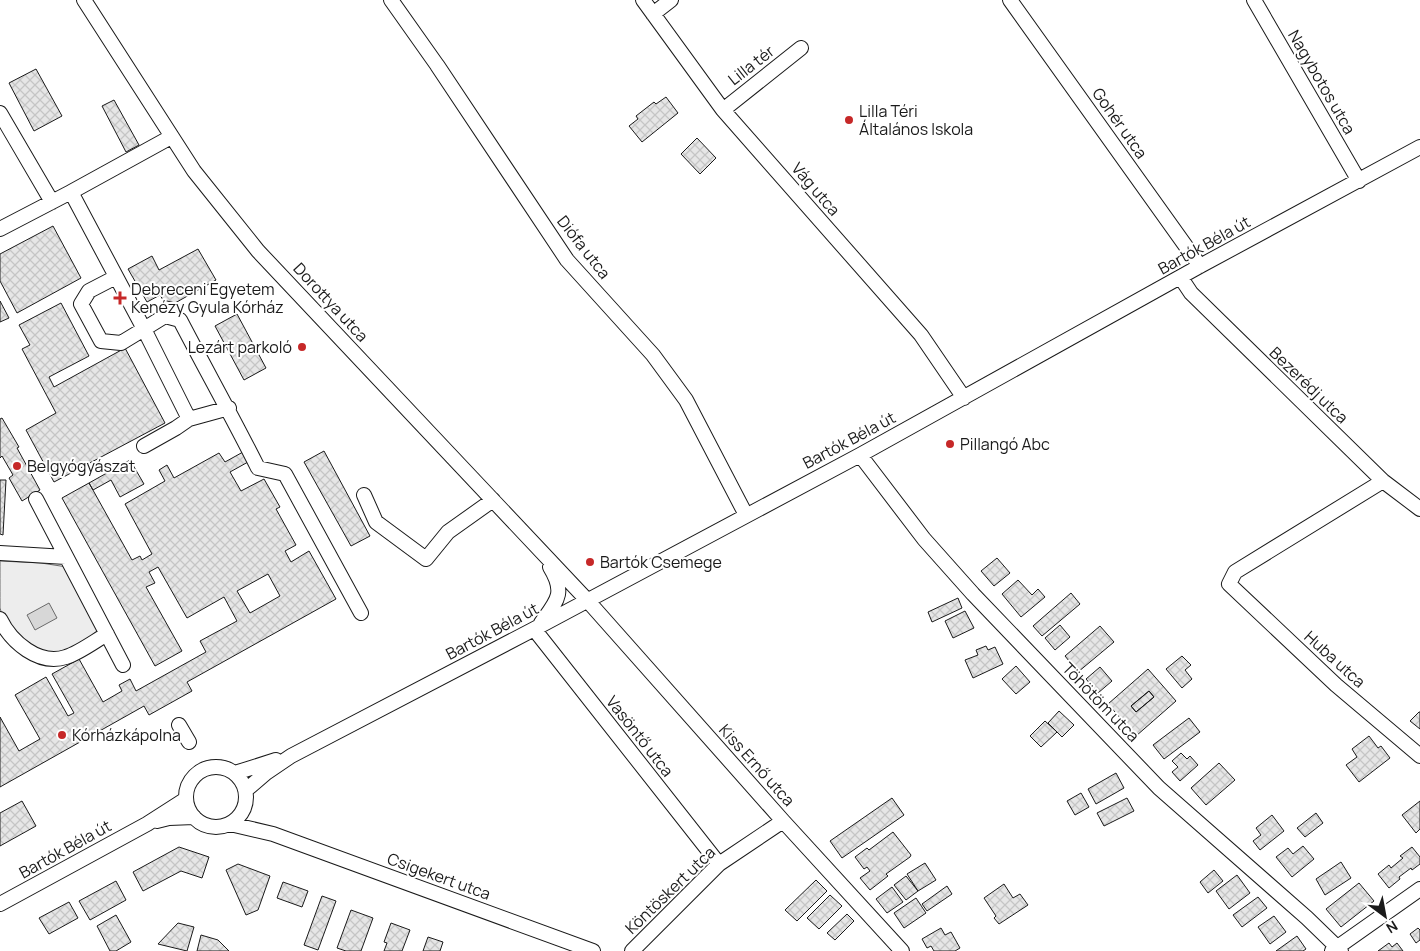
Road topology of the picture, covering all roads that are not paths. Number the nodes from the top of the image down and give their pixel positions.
1 (84, 0) edge
2 (391, 0) edge
3 (643, 0) edge
4 (671, 0) edge
5 (1010, 0) edge
6 (1254, 0) edge
7 (653, 14) junction
8 (801, 48) dead end
9 (723, 110) junction
10 (3, 111) edge
11 (171, 137) junction
12 (1420, 147) edge
13 (1360, 181) junction
14 (71, 192) junction
15 (52, 202) junction
16 (0, 229) edge
17 (1200, 266) junction
18 (116, 277) junction
19 (1181, 278) junction
20 (144, 329) junction
21 (964, 398) junction
22 (229, 408) junction
23 (189, 419) junction
24 (144, 446) dead end
25 (860, 455) junction
26 (1383, 481) junction
27 (364, 495) dead end
28 (36, 499) dead end
29 (493, 500) junction
30 (1420, 508) edge
31 (746, 514) junction
32 (537, 548) junction
33 (0, 553) edge
34 (66, 557) junction
35 (587, 600) junction
36 (361, 613) dead end
37 (536, 628) junction
38 (2, 630) edge
39 (107, 634) junction
40 (123, 665) dead end
41 (179, 725) dead end
42 (189, 742) dead end
43 (291, 756) junction
44 (1420, 756) edge
45 (235, 773) junction
46 (246, 790) junction
47 (186, 799) junction
48 (244, 810) junction
49 (194, 817) junction
50 (783, 821) junction
51 (147, 824) junction
52 (230, 824) junction
53 (273, 834) junction
54 (720, 864) junction
55 (1420, 888) edge
56 (0, 904) edge
57 (1337, 950) edge
58 (593, 951) edge
59 (632, 951) edge
60 (902, 951) edge

1 - 11 street, Dorottya utca
2 - 31 street, Diófa utca
3 - 7 street, Vág utca
4 - 7 street
5 - 17 street, Gohér utca
6 - 13 street, Nagybotos utca
7 - 9 street, Vág utca
8 - 9 street, Lilla tér
9 - 21 street, Vág utca
10 - 15 street
11 - 14 street
11 - 29 street, Dorottya utca
12 - 13 street, Bartók Béla út
13 - 17 street, Bartók Béla út
14 - 15 street
14 - 18 street
15 - 16 street
17 - 19 street, Bartók Béla út
18 - 20 street
18 - 20 street
19 - 21 street, Bartók Béla út
19 - 26 street, Bezerédj utca
20 - 22 street
20 - 23 street
21 - 25 street, Bartók Béla út
22 - 23 street
22 - 36 street
23 - 24 street
25 - 31 street, Bartók Béla út
25 - 57 street, Töhötöm utca
26 - 30 street, Bezerédj utca
26 - 44 street, Huba utca
27 - 29 street
28 - 34 street
29 - 32 street, Dorottya utca
31 - 35 street, Bartók Béla út
32 - 35 street, Dorottya utca
32 - 37 street
33 - 34 street
34 - 39 street
35 - 37 street, Bartók Béla út
35 - 50 street, Kiss Ernő utca
37 - 43 street, Bartók Béla út
37 - 54 street, Vasöntő utca
38 - 39 street
39 - 40 street
41 - 42 street
43 - 45 street
43 - 46 street
45 - 46 street
45 - 47 street
46 - 48 street
47 - 49 street
47 - 51 street
48 - 52 street
48 - 53 street
49 - 51 street
49 - 52 street
50 - 54 street, Köntöskert utca
50 - 60 street, Kiss Ernő utca
51 - 56 street, Bartók Béla út
52 - 53 street
53 - 58 street, Csigekert utca
54 - 59 street, Köntöskert utca
55 - 57 street

